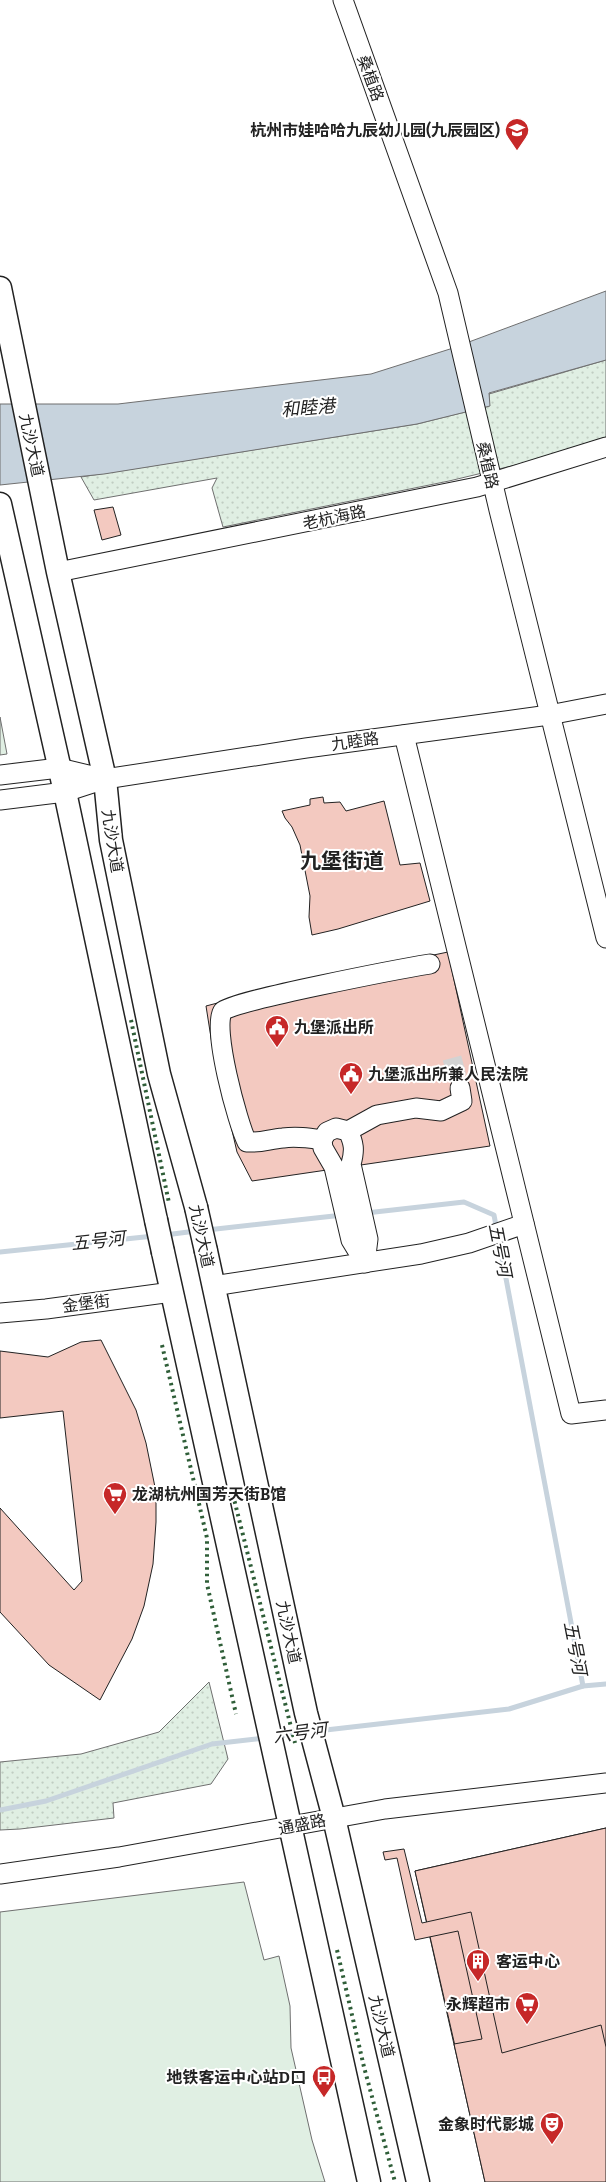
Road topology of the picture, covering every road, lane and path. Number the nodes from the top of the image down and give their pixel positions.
1 (343, 0) edge
2 (0, 288) edge
3 (606, 447) edge
4 (492, 483) junction
5 (0, 505) edge
6 (58, 572) junction
7 (606, 704) edge
8 (549, 715) junction
9 (404, 735) junction
10 (59, 768) junction
11 (0, 775) edge
12 (105, 778) junction
13 (65, 792) junction
14 (0, 800) edge
15 (606, 938) edge
16 (430, 964) dead end
17 (460, 1088) tunnel mouth
18 (348, 1131) junction
19 (322, 1140) junction
20 (351, 1203) junction
21 (524, 1224) junction
22 (365, 1263) junction
23 (213, 1286) junction
24 (172, 1292) junction
25 (0, 1313) edge
26 (606, 1410) edge
27 (606, 1782) edge
28 (334, 1818) junction
29 (290, 1827) junction
30 (0, 1874) edge
31 (368, 2182) edge
32 (418, 2182) edge

1 - 4 street, 桑植路
2 - 6 main road, 九沙大道
3 - 4 street, 老杭海路
4 - 6 street, 老杭海路
4 - 8 street, 桑植路
5 - 10 main road
6 - 12 main road, 九沙大道
7 - 8 street, 九睦路
8 - 9 street, 九睦路
8 - 15 street, 桑植路
9 - 12 street, 九睦路
9 - 21 street
10 - 11 street, 九睦路
10 - 12 street, 九睦路
10 - 13 main road
12 - 13 street, 九睦路
12 - 23 main road, 九沙大道, bridge
13 - 14 street, 九睦路
13 - 24 main road, bridge
16 - 19 street
17 - 18 street
18 - 19 street
18 - 20 street
19 - 20 street
20 - 22 street
21 - 22 street
21 - 26 street
22 - 23 street
23 - 28 main road, 九沙大道
24 - 25 street, 金堡街
24 - 29 main road
27 - 28 street, 通盛路
28 - 29 street, 通盛路
28 - 32 main road, 九沙大道
29 - 30 street, 通盛路
29 - 31 main road

